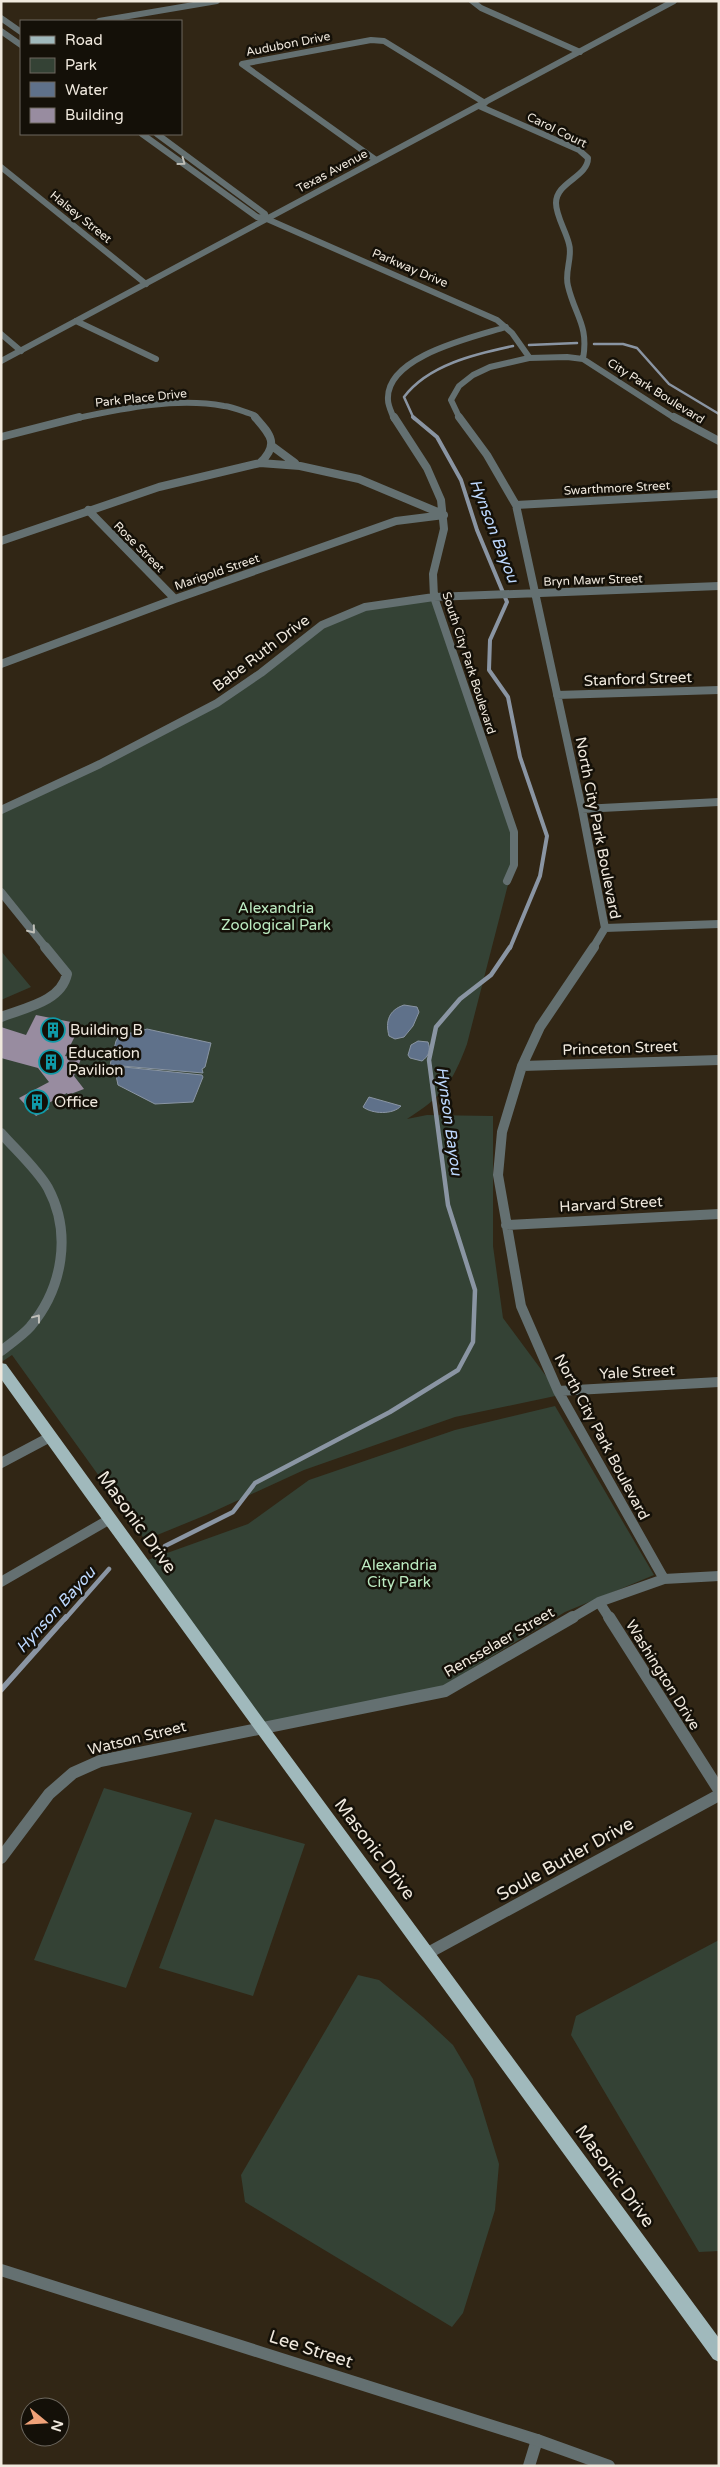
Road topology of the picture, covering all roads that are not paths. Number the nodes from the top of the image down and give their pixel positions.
1 (217, 1) edge
2 (472, 1) edge
3 (674, 1) edge
4 (1, 18) edge
5 (105, 20) edge
6 (1, 31) edge
7 (20, 32) edge
8 (20, 33) edge
9 (9, 37) junction
10 (20, 44) edge
11 (580, 52) junction
12 (482, 105) junction
13 (143, 135) edge
14 (158, 135) edge
15 (376, 160) junction
16 (1, 167) edge
17 (267, 219) junction
18 (146, 284) junction
19 (76, 321) junction
20 (506, 327) junction
21 (1, 334) edge
22 (21, 351) junction
23 (529, 357) junction
24 (156, 359) dead end
25 (583, 359) junction
26 (1, 361) edge
27 (1, 437) edge
28 (719, 441) edge
29 (272, 446) junction
30 (260, 463) junction
31 (300, 466) junction
32 (719, 494) edge
33 (516, 505) junction
34 (88, 510) junction
35 (444, 515) junction
36 (1, 541) edge
37 (719, 586) edge
38 (536, 593) junction
39 (434, 597) junction
40 (468, 597) joint
41 (175, 599) junction
42 (1, 664) edge
43 (719, 690) edge
44 (557, 695) junction
45 (719, 802) edge
46 (582, 809) junction
47 (1, 810) edge
48 (507, 881) dead end
49 (1, 892) edge
50 (719, 924) edge
51 (605, 928) junction
52 (1, 1017) edge
53 (719, 1060) edge
54 (522, 1066) junction
55 (1, 1133) edge
56 (719, 1214) edge
57 (506, 1225) junction
58 (1, 1351) edge
59 (1, 1368) edge
60 (719, 1382) edge
61 (558, 1391) junction
62 (50, 1437) junction
63 (1, 1463) edge
64 (110, 1519) junction
65 (719, 1576) edge
66 (664, 1579) junction
67 (1, 1582) edge
68 (599, 1602) junction
69 (260, 1728) junction
70 (719, 1790) edge
71 (719, 1795) edge
72 (1, 1858) edge
73 (428, 1953) junction
74 (1, 2270) edge
75 (719, 2353) edge
76 (537, 2440) junction
77 (529, 2466) edge
78 (609, 2466) edge

1 - 5 street
2 - 11 street
3 - 11 street, Texas Avenue
4 - 7 street
6 - 9 street
8 - 9 street
9 - 10 street
11 - 12 street, Texas Avenue
12 - 15 street, Texas Avenue
12 - 15 street, Audubon Drive
12 - 25 street, Carol Court
13 -> 17 street, Parkway Drive
14 - 17 street, Parkway Drive
15 - 17 street, Texas Avenue
16 - 18 street, Halsey Street
17 - 18 street, Texas Avenue
17 - 20 street, Parkway Drive
18 - 19 street, Texas Avenue
19 - 22 street, Texas Avenue
19 - 24 street
20 - 23 street, Parkway Drive
20 - 35 street, South City Park Boulevard
21 - 22 street
22 - 26 street, Texas Avenue
23 - 25 street, North City Park Boulevard
23 - 33 street, North City Park Boulevard
25 - 28 street, City Park Boulevard
27 - 29 street, Park Place Drive
29 - 30 street
29 - 31 street
30 - 31 street
30 - 34 street
31 - 35 street
32 - 33 street, Swarthmore Street
33 - 38 street, North City Park Boulevard
34 - 36 street
34 - 41 street, Rose Street
35 - 39 street, South City Park Boulevard
35 - 41 street, Marigold Street
37 - 38 street, Bryn Mawr Street
38 - 40 street, Bryn Mawr Street
38 - 44 street, North City Park Boulevard
39 - 40 street, Babe Ruth Drive
39 - 47 street, Babe Ruth Drive
39 - 48 street, South City Park Boulevard
41 - 42 street, Marigold Street
43 - 44 street, Stanford Street
44 - 46 street, North City Park Boulevard
45 - 46 street
46 - 51 street, North City Park Boulevard
49 -> 52 street
50 - 51 street
51 - 54 street, North City Park Boulevard
53 - 54 street, Princeton Street
54 - 57 street, North City Park Boulevard
58 -> 55 street
56 - 57 street, Harvard Street
57 - 61 street, North City Park Boulevard
59 - 62 main road, Masonic Drive
60 - 61 street, Yale Street
61 - 66 street, North City Park Boulevard
62 - 63 street
62 - 64 main road, Masonic Drive
64 - 67 street
64 - 69 main road, Masonic Drive
65 - 66 street, Rensselaer Street
66 - 68 street, Rensselaer Street
68 - 69 street, Rensselaer Street
68 - 70 street, Washington Drive
69 - 72 street, Watson Street
69 - 73 main road, Masonic Drive
71 - 73 street, Soule Butler Drive
73 - 75 main road, Masonic Drive
74 - 76 street, Lee Street
76 - 77 street
76 - 78 street, Lee Street

